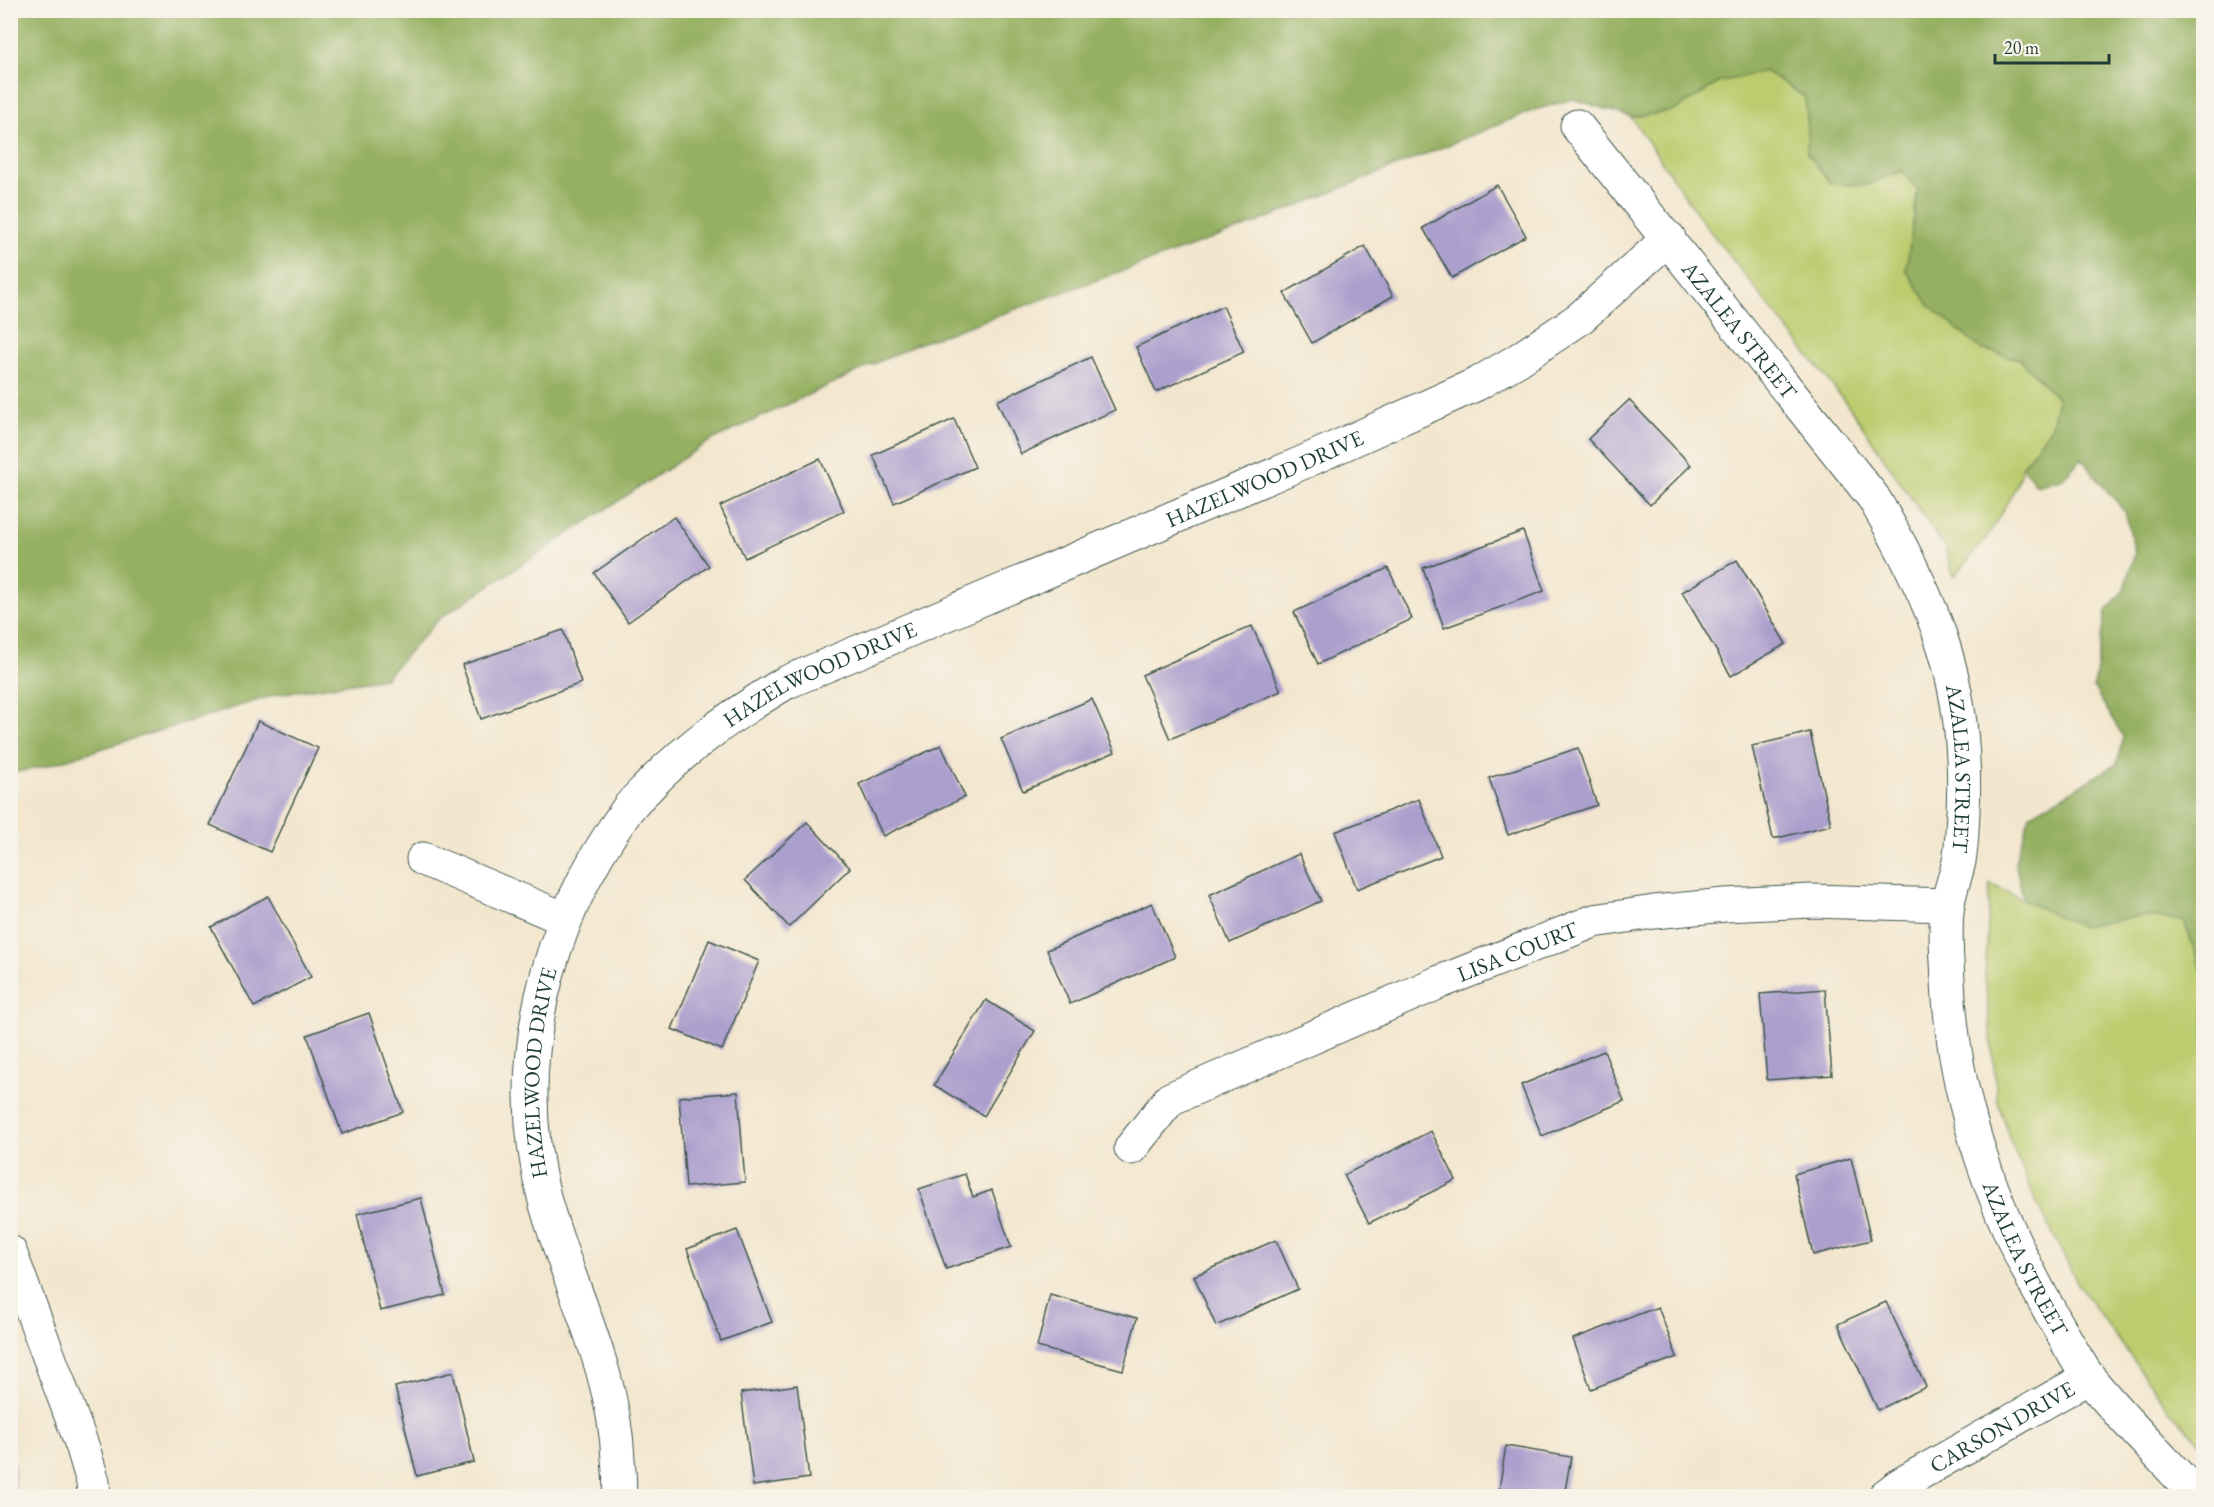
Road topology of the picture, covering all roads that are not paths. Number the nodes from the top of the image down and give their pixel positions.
1 (1577, 126) dead end
2 (1669, 238) junction
3 (423, 859) dead end
4 (1948, 905) junction
5 (565, 919) junction
6 (1131, 1148) dead end
7 (10, 1252) edge
8 (2089, 1377) junction
9 (93, 1497) edge
10 (619, 1497) edge
11 (1885, 1497) edge
12 (2197, 1497) edge

1 - 2 street, AZALEA STREET
2 - 4 street, AZALEA STREET
2 - 5 street, HAZELWOOD DRIVE
3 - 5 street
4 - 6 street, LISA COURT
4 - 8 street, AZALEA STREET
5 - 10 street, HAZELWOOD DRIVE
7 - 9 street
8 - 11 street, CARSON DRIVE
8 - 12 street, AZALEA STREET

